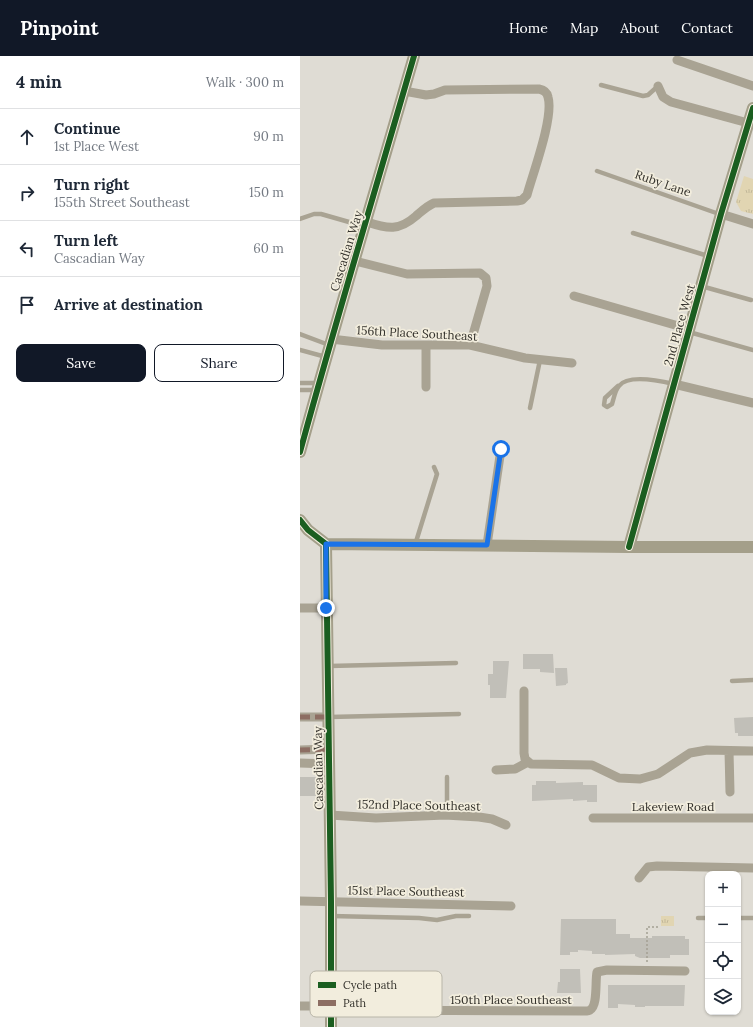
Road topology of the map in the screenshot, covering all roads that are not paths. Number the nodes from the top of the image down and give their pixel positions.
1 (414, 56) edge
2 (676, 60) dead end
3 (601, 85) dead end
4 (658, 86) joint
5 (753, 86) edge
6 (404, 91) junction
7 (753, 108) edge
8 (748, 123) junction
9 (597, 171) dead end
10 (721, 214) junction
11 (300, 219) edge
12 (753, 224) edge
13 (366, 225) junction
14 (633, 233) dead end
15 (710, 256) junction
16 (355, 261) junction
17 (701, 286) junction
18 (574, 296) dead end
19 (751, 300) dead end
20 (689, 332) junction
21 (300, 334) edge
22 (426, 345) junction
23 (470, 345) junction
24 (329, 347) junction
25 (300, 350) edge
26 (753, 350) edge
27 (540, 360) junction
28 (572, 364) dead end
29 (300, 383) edge
30 (674, 384) junction
31 (618, 386) dead end
32 (318, 387) junction
33 (426, 387) dead end
34 (300, 390) edge
35 (753, 403) edge
36 (530, 408) dead end
37 (501, 449) dead end
38 (300, 452) edge
39 (434, 467) dead end
40 (300, 520) edge
41 (326, 544) junction
42 (415, 544) junction
43 (487, 545) junction
44 (629, 547) junction
45 (753, 547) edge
46 (300, 608) edge
47 (326, 608) junction
48 (456, 663) dead end
49 (327, 666) junction
50 (753, 680) edge
51 (732, 681) dead end
52 (524, 691) dead end
53 (459, 714) dead end
54 (300, 717) edge
55 (328, 717) junction
56 (329, 749) junction
57 (300, 750) edge
58 (729, 751) junction
59 (753, 751) edge
60 (528, 762) junction
61 (300, 763) edge
62 (329, 764) junction
63 (496, 770) dead end
64 (447, 776) dead end
65 (730, 792) dead end
66 (330, 815) junction
67 (448, 815) junction
68 (593, 818) dead end
69 (753, 818) edge
70 (506, 825) dead end
71 (753, 868) edge
72 (639, 878) dead end
73 (300, 901) edge
74 (331, 902) junction
75 (511, 906) dead end
76 (331, 916) junction
77 (468, 916) dead end
78 (698, 918) dead end
79 (705, 918) edge
80 (741, 918) edge
81 (753, 918) edge
82 (331, 971) edge
83 (685, 971) dead end
84 (300, 1006) edge
85 (310, 1007) edge
86 (442, 1009) edge

1 - 6 street, Cascadian Way
2 - 5 street
3 - 4 lane
4 - 8 street
6 - 13 street, Cascadian Way
6 - 13 street
7 - 8 street, 2nd Place West
8 - 10 street, 2nd Place West
9 - 10 lane, Ruby Lane
10 - 12 street
10 - 15 street, 2nd Place West
11 - 13 lane
13 - 16 street, Cascadian Way
14 - 15 lane
15 - 17 street, 2nd Place West
16 - 23 street
16 - 24 street, Cascadian Way
17 - 19 lane
17 - 20 street, 2nd Place West
18 - 20 street
20 - 26 lane
20 - 30 street, 2nd Place West
21 - 24 lane
22 - 23 street, 156th Place Southeast
22 - 24 street, 156th Place Southeast
22 - 33 street
23 - 27 street, 156th Place Southeast
24 - 25 lane
24 - 32 street, Cascadian Way
27 - 28 street, 156th Place Southeast
27 - 36 lane
29 - 32 lane
30 - 31 lane
30 - 35 street
30 - 44 street, 2nd Place West
32 - 34 lane
32 - 38 street, Cascadian Way
37 - 43 street
39 - 42 lane
40 - 41 street
41 - 42 street
41 - 47 street, Cascadian Way
42 - 43 street
43 - 44 street
44 - 45 street
46 - 47 street
47 - 49 street, Cascadian Way
48 - 49 lane
49 - 55 street, Cascadian Way
50 - 51 lane
52 - 60 street
53 - 55 lane
54 - 55 street
55 - 56 street, Cascadian Way
56 - 57 street
56 - 62 street, Cascadian Way
58 - 59 street
58 - 60 street
58 - 65 street
60 - 63 street
61 - 62 street
62 - 66 street, Cascadian Way
64 - 67 lane
66 - 67 street, 152nd Place Southeast
66 - 74 street, Cascadian Way
67 - 70 street, 152nd Place Southeast
68 - 69 street, Lakeview Road
71 - 72 street
73 - 74 street, 151st Place Southeast
74 - 75 street, 151st Place Southeast
74 - 76 street, Cascadian Way
76 - 77 lane
76 - 82 street, Cascadian Way
78 - 79 lane
80 - 81 lane
83 - 86 street, 150th Place Southeast
84 - 85 street, 150th Place Southeast

